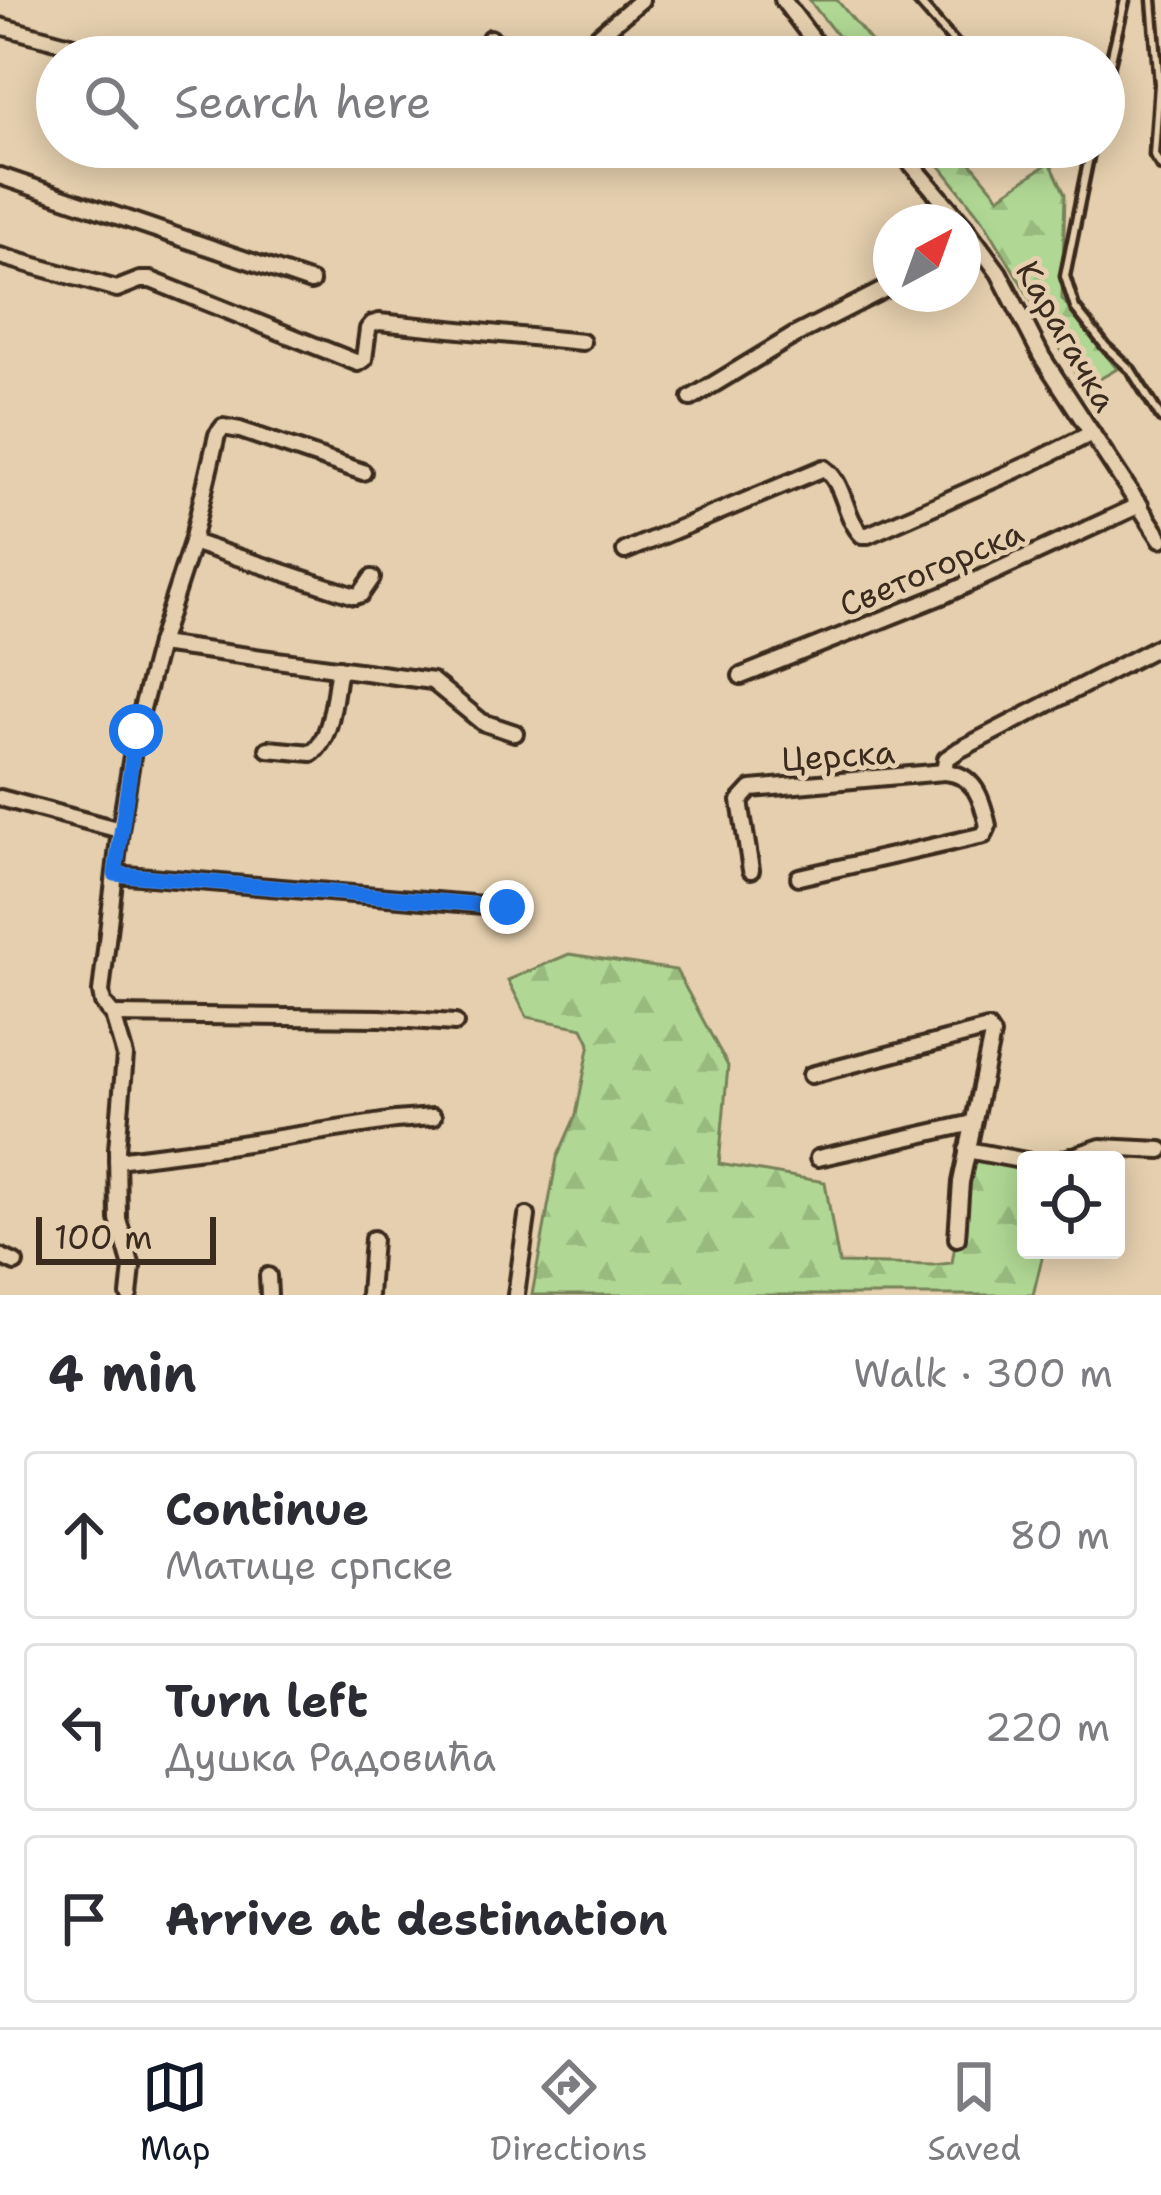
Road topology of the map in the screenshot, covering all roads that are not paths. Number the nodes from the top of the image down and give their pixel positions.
1 (640, 0) edge
2 (783, 0) edge
3 (917, 0) edge
4 (1125, 0) edge
5 (1152, 0) edge
6 (0, 26) edge
7 (37, 36) edge
8 (598, 36) edge
9 (810, 36) edge
10 (949, 36) edge
11 (1117, 36) edge
12 (1161, 166) edge
13 (915, 168) edge
14 (1087, 168) edge
15 (0, 176) edge
16 (946, 204) edge
17 (981, 246) edge
18 (0, 256) edge
19 (311, 282) dead end
20 (873, 295) edge
21 (582, 342) dead end
22 (692, 398) dead end
23 (1161, 418) edge
24 (1092, 433) junction
25 (363, 472) dead end
26 (1140, 505) junction
27 (1161, 538) edge
28 (192, 542) junction
29 (625, 551) dead end
30 (372, 578) dead end
31 (160, 644) junction
32 (1161, 645) edge
33 (339, 668) junction
34 (741, 676) dead end
35 (515, 733) dead end
36 (268, 749) dead end
37 (944, 772) junction
38 (0, 798) edge
39 (120, 830) junction
40 (751, 870) dead end
41 (115, 874) junction
42 (799, 877) dead end
43 (507, 907) dead end
44 (112, 1016) junction
45 (455, 1023) dead end
46 (811, 1075) dead end
47 (433, 1117) dead end
48 (973, 1123) junction
49 (967, 1150) junction
50 (1161, 1150) edge
51 (1089, 1151) edge
52 (818, 1158) dead end
53 (1017, 1159) edge
54 (117, 1160) junction
55 (527, 1216) dead end
56 (957, 1238) dead end
57 (374, 1239) dead end
58 (0, 1256) edge
59 (15, 1263) dead end
60 (268, 1276) dead end
61 (129, 1295) edge
62 (268, 1295) edge
63 (370, 1295) edge
64 (516, 1295) edge

1 - 8 street
2 - 9 street
3 - 10 lane
4 - 11 lane
5 - 12 lane
6 - 7 street
13 - 16 street, Карагачка
14 - 23 lane
15 - 19 street
17 - 24 street, Карагачка
18 - 21 street
20 - 22 street
24 - 26 street, Карагачка
24 - 29 street
25 - 28 street
26 - 27 street, Карагачка
26 - 34 street, Светогорска
28 - 30 street
28 - 31 street
31 - 33 street
31 - 39 street
32 - 37 street, Церска
33 - 35 street
33 - 36 street
37 - 40 street, Церска
37 - 42 street, Церска
38 - 39 street
39 - 41 street
41 - 43 street
41 - 44 street
44 - 45 street
44 - 54 street
46 - 48 street
47 - 54 street
48 - 49 street
48 - 52 street
49 - 53 street
49 - 56 street
50 - 51 street
54 - 61 street
55 - 64 street
57 - 63 street
58 - 59 street
60 - 62 street

